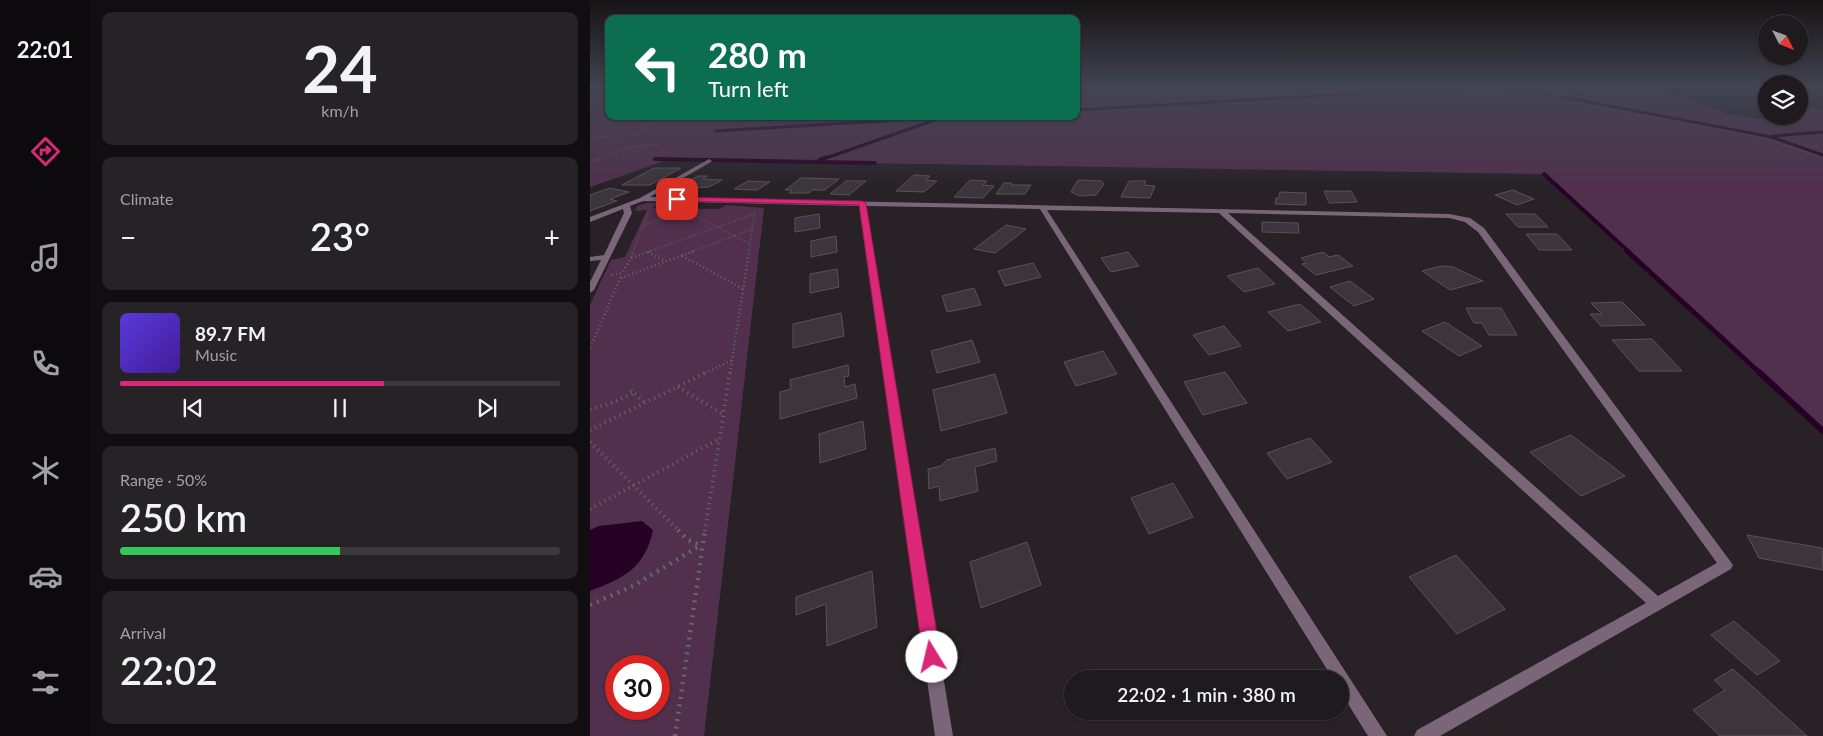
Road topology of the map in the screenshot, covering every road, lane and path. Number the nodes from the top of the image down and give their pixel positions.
1 (649, 120) edge
2 (1673, 120) edge
3 (590, 138) edge
4 (660, 144) dead end
5 (1823, 158) edge
6 (709, 161) dead end
7 (590, 162) edge
8 (642, 199) junction
9 (756, 201) junction
10 (862, 203) junction
11 (626, 206) junction
12 (1042, 207) junction
13 (649, 210) dead end
14 (677, 210) dead end
15 (686, 211) junction
16 (695, 211) dead end
17 (1221, 211) junction
18 (754, 214) junction
19 (590, 220) edge
20 (643, 225) junction
21 (718, 227) junction
22 (752, 229) junction
23 (734, 236) junction
24 (750, 244) junction
25 (648, 252) junction
26 (682, 256) junction
27 (607, 257) junction
28 (631, 258) junction
29 (590, 260) edge
30 (666, 262) junction
31 (622, 274) junction
32 (596, 278) junction
33 (620, 278) junction
34 (743, 289) junction
35 (590, 290) edge
36 (590, 348) edge
37 (732, 360) junction
38 (678, 387) junction
39 (645, 403) junction
40 (590, 409) edge
41 (723, 414) junction
42 (590, 430) edge
43 (720, 439) junction
44 (590, 442) edge
45 (632, 486) junction
46 (590, 509) edge
47 (702, 545) junction
48 (1657, 604) junction
49 (590, 605) edge
50 (674, 736) edge
51 (944, 736) edge
52 (1378, 736) edge
53 (1423, 736) edge

1 - 3 path
2 - 5 path
4 - 7 path
6 - 8 street
8 - 9 street
8 - 11 street
9 - 10 street
9 - 18 path
10 - 12 street
10 - 51 street
11 - 19 street
11 - 27 street
12 - 17 street
12 - 52 street
13 - 20 path
14 - 15 path
15 - 16 path
15 - 20 path
15 - 21 path
17 - 48 street
17 - 48 street
18 - 21 path
18 - 22 path
20 - 28 path
21 - 23 path
21 - 25 path
22 - 23 path
22 - 24 path
23 - 24 path
23 - 26 path
24 - 34 path
25 - 28 path
25 - 30 path
26 - 30 path
26 - 34 path
27 - 29 street
27 - 32 street
28 - 31 path
30 - 33 path
31 - 32 path
31 - 33 path
32 - 35 street
33 - 36 path
34 - 37 path
37 - 38 path
37 - 41 path
38 - 39 path
38 - 41 path
39 - 40 path
39 - 42 path
41 - 43 path
43 - 45 path
43 - 47 path
44 - 45 path
45 - 46 path
45 - 47 path
47 - 49 path
47 - 50 path
48 - 53 street

